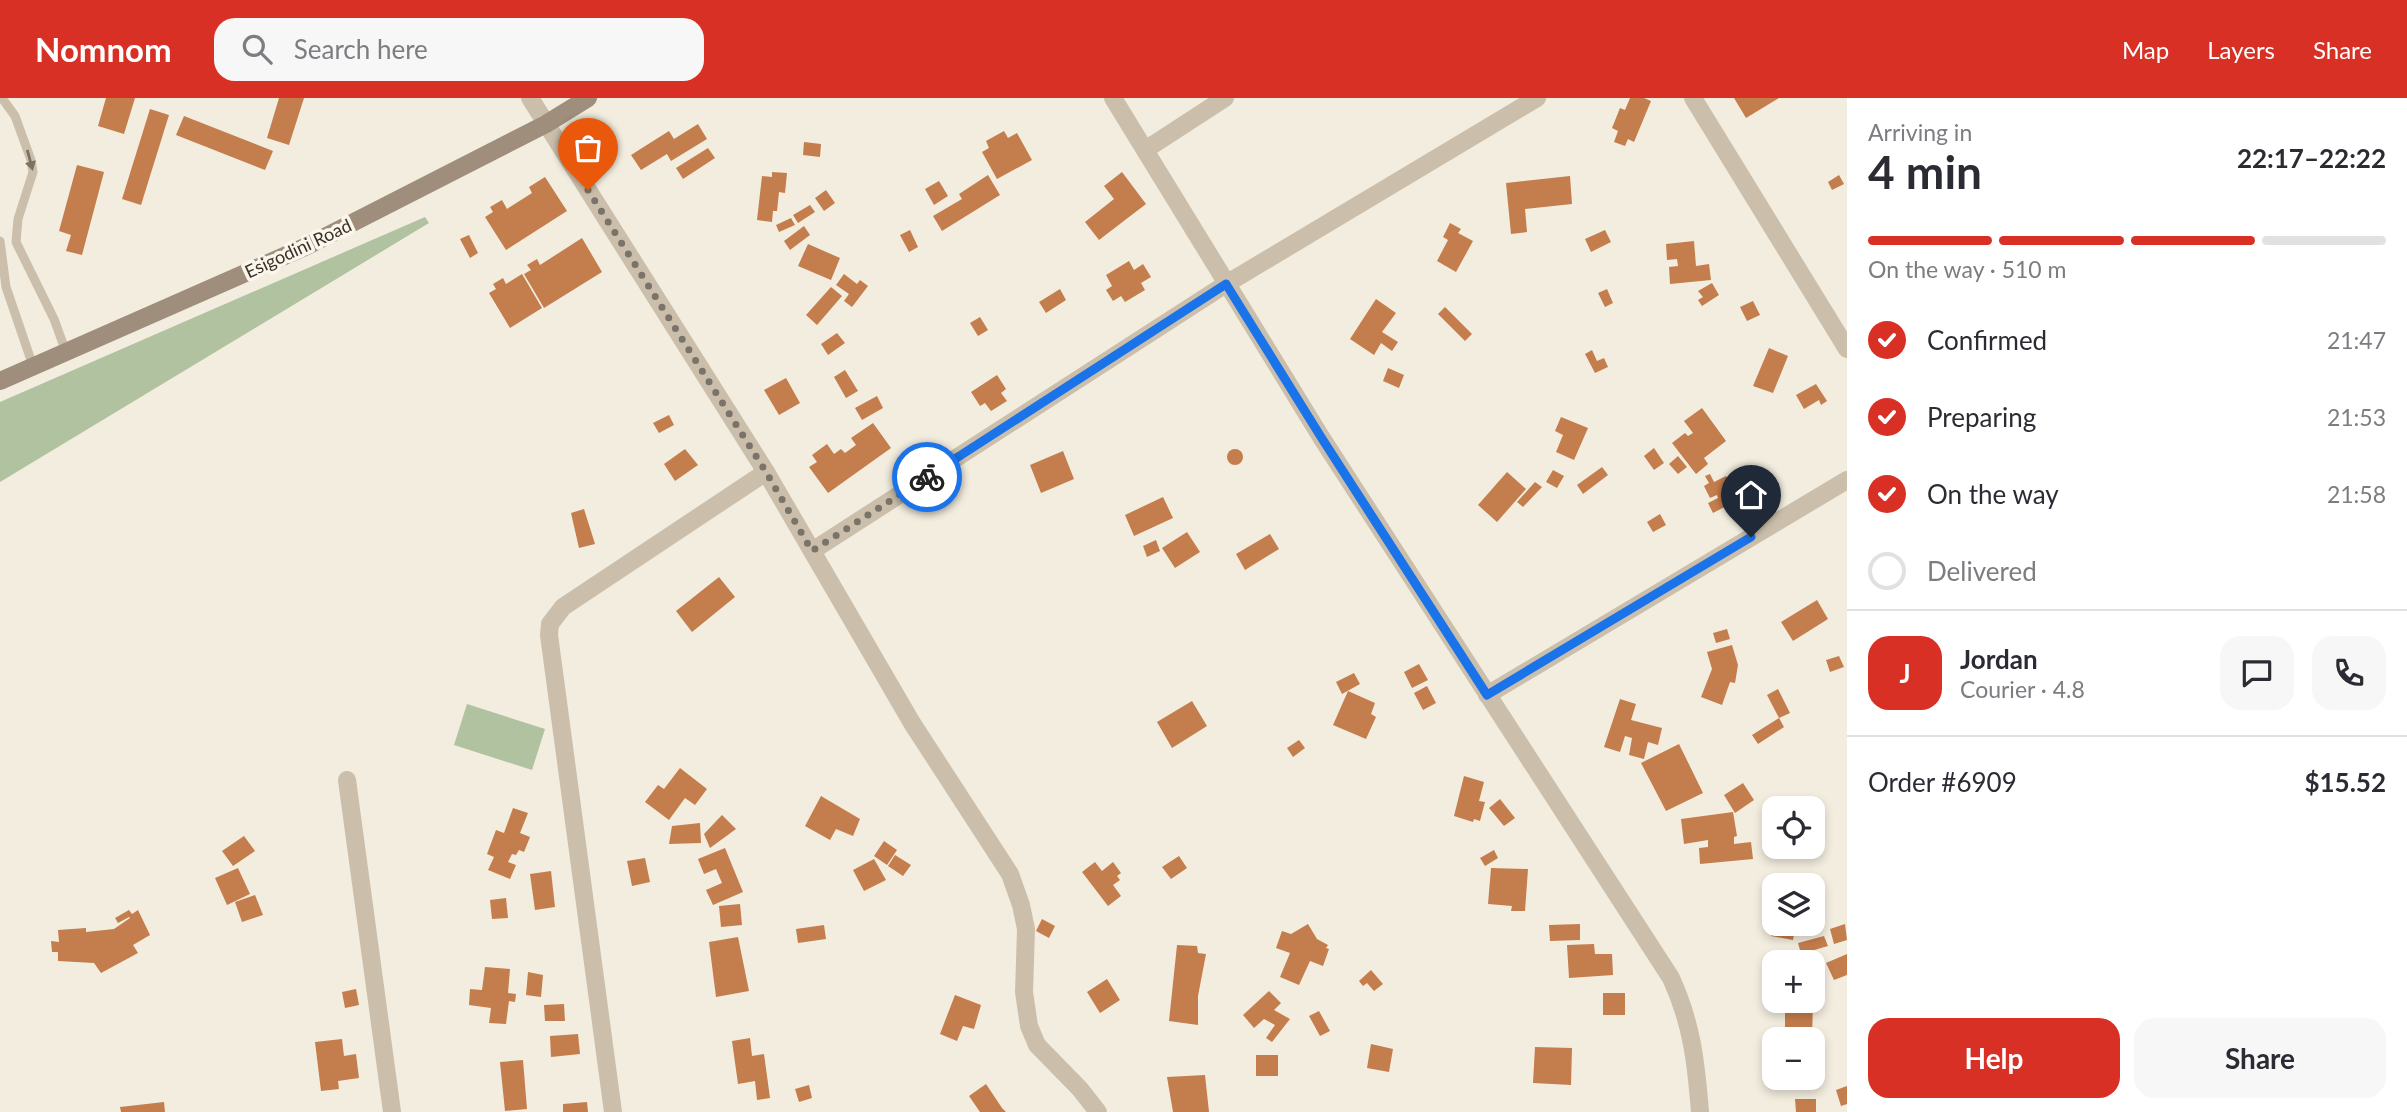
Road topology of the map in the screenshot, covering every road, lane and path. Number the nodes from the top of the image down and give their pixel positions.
1 (2, 98) edge
2 (530, 98) edge
3 (588, 98) edge
4 (1113, 98) edge
5 (1225, 98) edge
6 (1537, 98) edge
7 (1693, 98) edge
8 (546, 124) junction
9 (1145, 150) junction
10 (0, 241) edge
11 (1226, 284) junction
12 (1847, 349) edge
13 (66, 352) junction
14 (33, 366) junction
15 (0, 381) edge
16 (766, 472) junction
17 (1847, 480) edge
18 (812, 551) junction
19 (1487, 695) junction
20 (347, 780) dead end
21 (392, 1112) edge
22 (613, 1112) edge
23 (1098, 1112) edge
24 (1700, 1112) edge

1 -> 13 lane
2 - 8 street
3 - 8 main road, Esigodini Road
4 - 9 street
5 - 9 street
6 - 11 street
7 - 12 street
8 - 13 main road, Esigodini Road
8 - 16 street
9 - 11 street
10 - 14 lane
11 - 18 street
11 - 19 street
13 - 14 main road, Esigodini Road
14 - 15 main road, Esigodini Road
16 - 18 street
16 - 22 street
17 - 19 street
18 - 23 street
19 - 24 street
20 - 21 street

